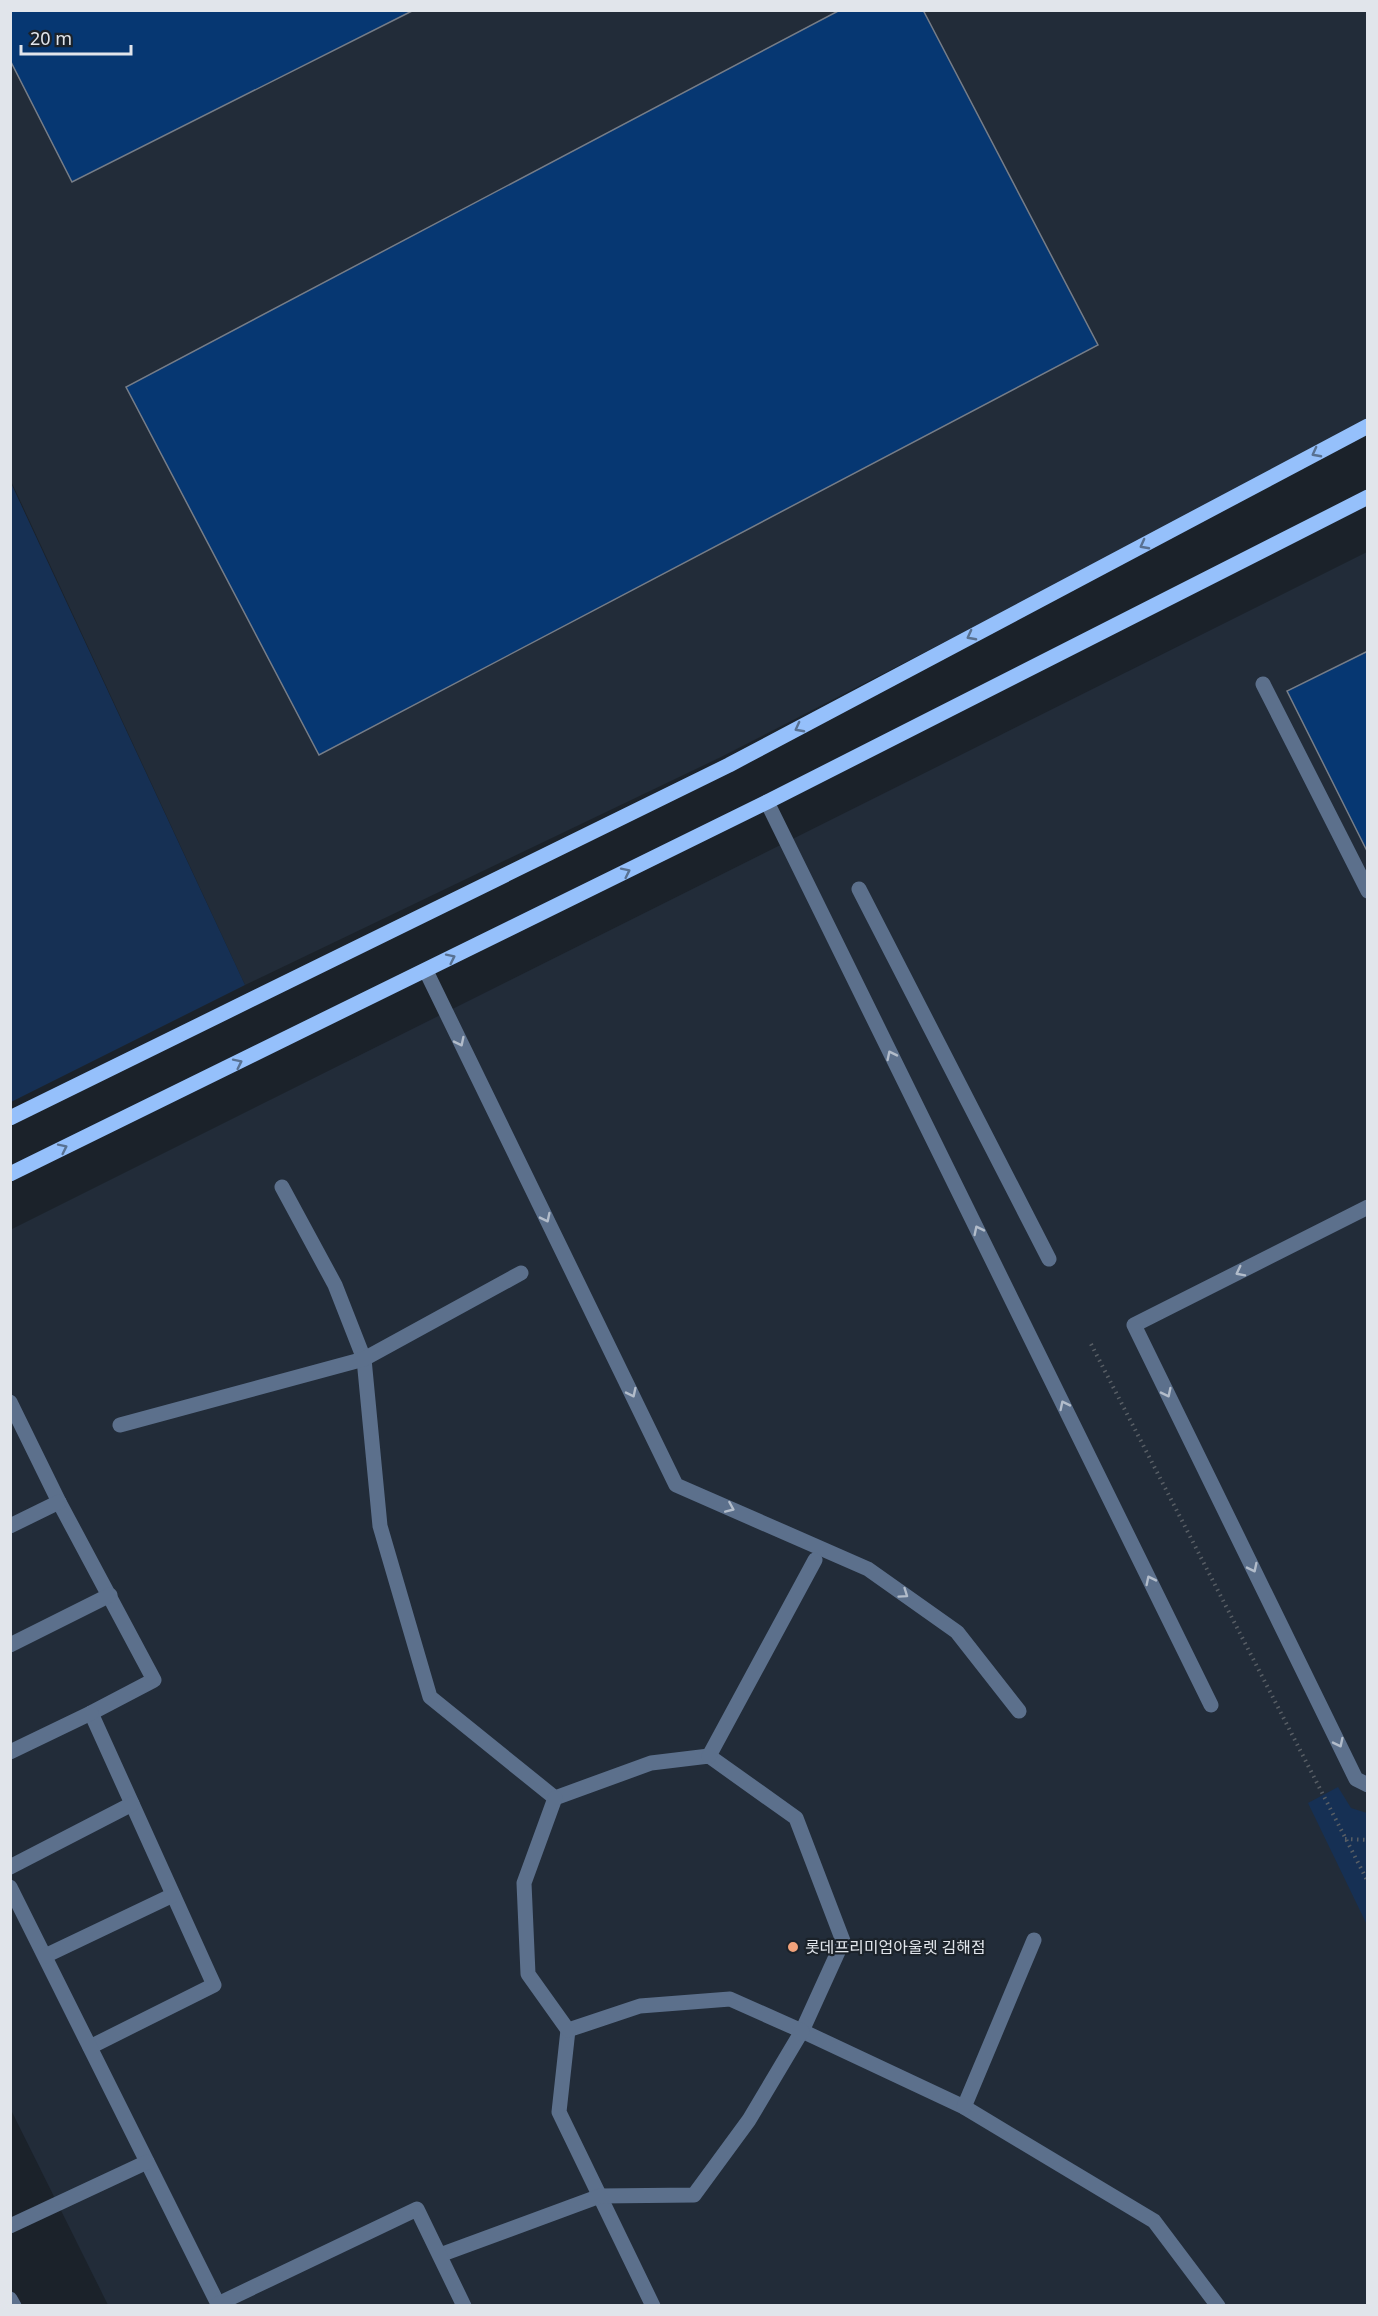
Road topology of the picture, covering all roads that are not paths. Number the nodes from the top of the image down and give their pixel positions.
1 (1368, 426) edge
2 (1368, 497) edge
3 (1263, 684) dead end
4 (767, 802) junction
5 (859, 889) dead end
6 (1368, 891) edge
7 (426, 971) junction
8 (10, 1118) edge
9 (10, 1174) edge
10 (282, 1187) dead end
11 (1368, 1207) edge
12 (1048, 1259) dead end
13 (521, 1273) dead end
14 (364, 1359) junction
15 (13, 1413) edge
16 (120, 1425) dead end
17 (59, 1502) junction
18 (10, 1526) edge
19 (815, 1560) dead end
20 (110, 1595) junction
21 (10, 1645) edge
22 (1211, 1705) dead end
23 (1019, 1711) dead end
24 (91, 1713) junction
25 (10, 1752) edge
26 (709, 1756) junction
27 (1368, 1785) edge
28 (555, 1798) junction
29 (132, 1804) junction
30 (10, 1867) edge
31 (10, 1887) edge
32 (173, 1895) junction
33 (1034, 1940) dead end
34 (45, 1956) junction
35 (568, 2030) junction
36 (802, 2031) junction
37 (90, 2047) junction
38 (964, 2107) junction
39 (147, 2162) junction
40 (600, 2196) junction
41 (10, 2226) edge
42 (440, 2255) junction
43 (10, 2299) edge
44 (460, 2304) edge
45 (218, 2305) edge
46 (14, 2306) edge
47 (653, 2306) edge
48 (1218, 2306) edge

1 -> 8 main road
2 - 4 main road
3 - 6 street
7 -> 4 main road
22 -> 4 street
5 - 12 street
9 -> 7 main road
7 -> 23 street
10 - 14 street
11 -> 27 street
13 - 14 street
14 - 16 street
14 - 28 street
15 - 17 street
17 - 18 street
17 - 20 street
19 - 26 street
20 - 21 street
20 - 24 street
24 - 25 street
24 - 29 street
26 - 28 street
26 - 36 street
28 - 35 street
29 - 30 street
29 - 32 street
31 - 34 street
32 - 34 street
32 - 37 street
33 - 38 street
34 - 37 street
35 - 36 street
35 - 40 street
36 - 38 street
36 - 40 street
37 - 39 street
38 - 48 street
39 - 41 street
39 - 45 street
40 - 42 street
40 - 47 street
42 - 44 street
42 - 45 street
43 - 46 street

